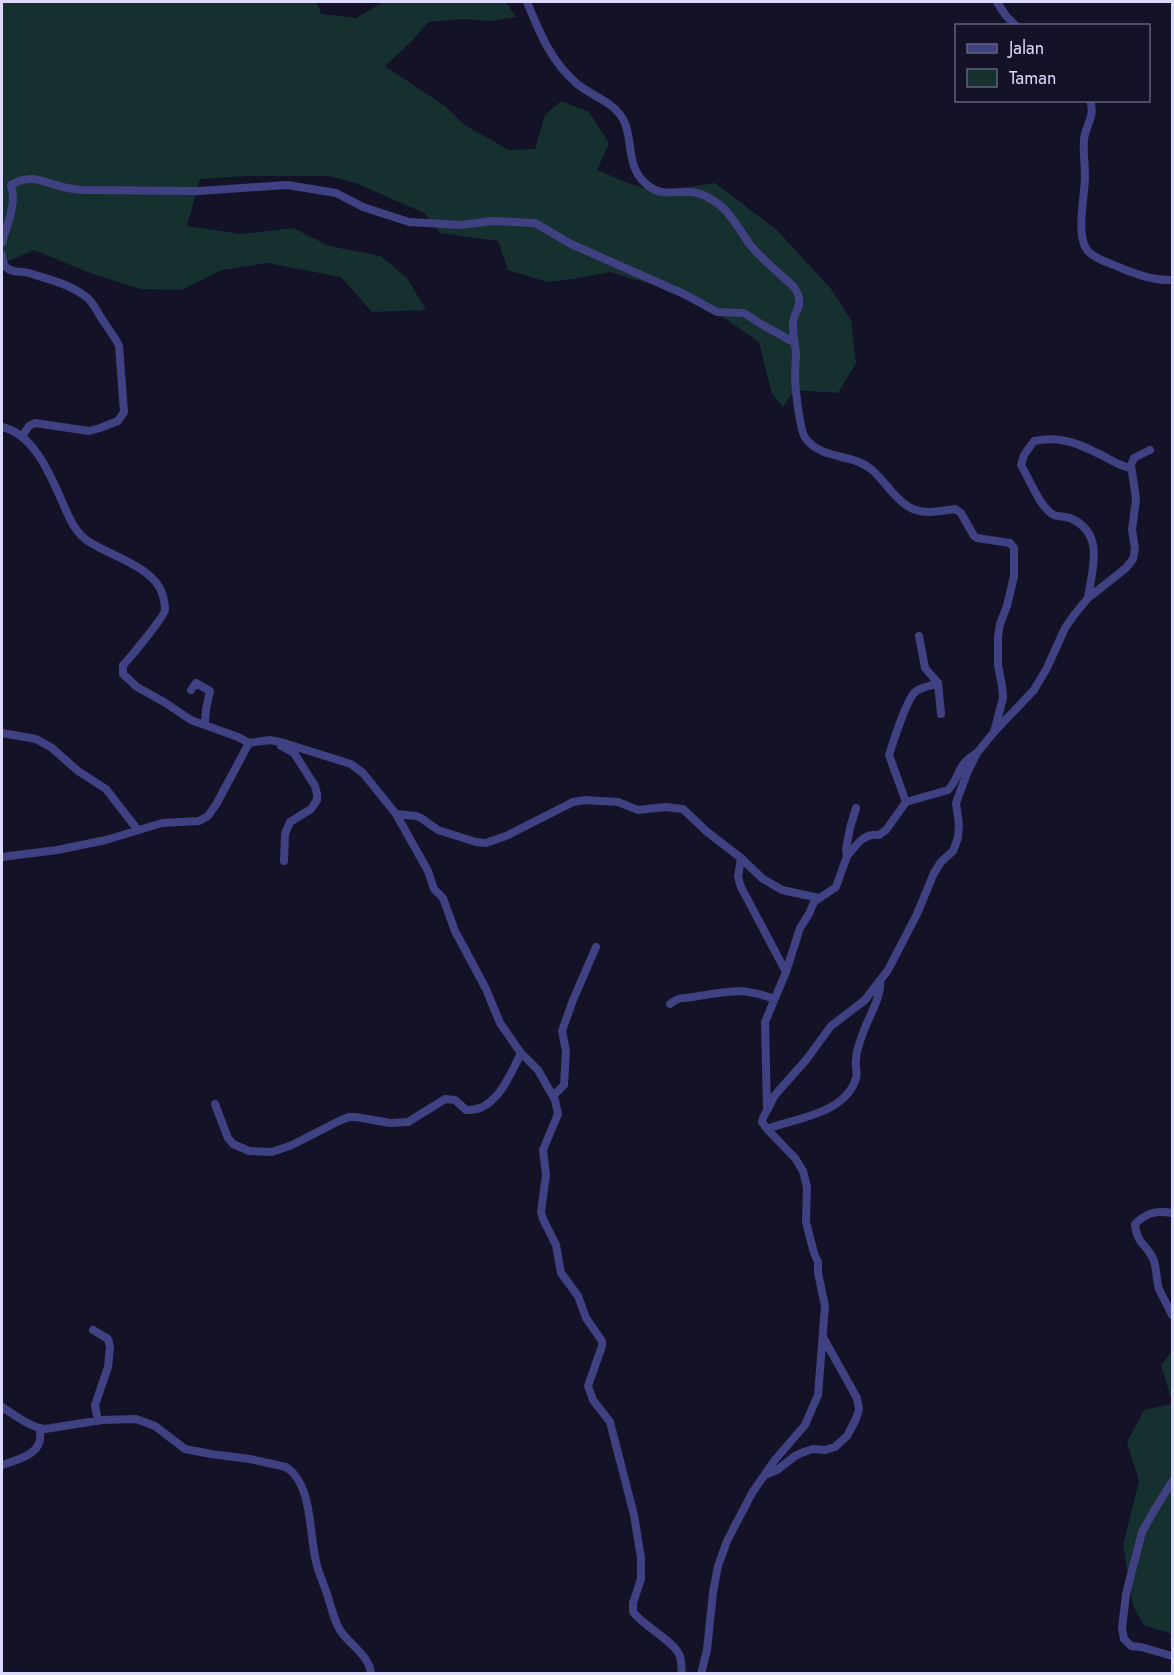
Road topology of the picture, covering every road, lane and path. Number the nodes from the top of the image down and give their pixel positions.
1 (526, 2) edge
2 (997, 2) edge
3 (1014, 24) edge
4 (1090, 102) edge
5 (6, 186) edge
6 (2, 243) edge
7 (2, 255) edge
8 (1173, 280) edge
9 (795, 343) junction
10 (2, 427) edge
11 (22, 436) junction
12 (1150, 450) dead end
13 (1131, 468) junction
14 (1088, 598) junction
15 (919, 636) dead end
16 (938, 683) junction
17 (191, 690) dead end
18 (941, 714) dead end
19 (205, 724) junction
20 (994, 732) junction
21 (2, 733) edge
22 (270, 740) junction
23 (249, 743) junction
24 (977, 753) junction
25 (906, 802) junction
26 (856, 808) dead end
27 (396, 814) junction
28 (137, 830) junction
29 (847, 856) junction
30 (2, 857) edge
31 (741, 858) junction
32 (284, 861) dead end
33 (819, 898) junction
34 (596, 947) dead end
35 (786, 972) junction
36 (880, 981) junction
37 (774, 999) junction
38 (670, 1004) dead end
39 (521, 1053) junction
40 (553, 1096) junction
41 (215, 1104) dead end
42 (767, 1109) junction
43 (767, 1130) junction
44 (1173, 1213) edge
45 (1173, 1315) edge
46 (93, 1330) dead end
47 (823, 1338) junction
48 (2, 1407) edge
49 (98, 1421) junction
50 (40, 1429) junction
51 (2, 1465) edge
52 (764, 1475) junction
53 (1173, 1482) edge
54 (1173, 1656) edge
55 (371, 1674) edge
56 (682, 1674) edge
57 (701, 1674) edge

1 - 9 street
2 - 3 street
4 - 8 street
5 - 6 street
5 - 9 street
7 - 11 street
9 - 20 street
10 - 11 street
11 - 19 street
12 - 13 street
13 - 14 street
13 - 14 street
14 - 20 street
15 - 16 street
16 - 18 street
16 - 25 street
17 - 19 street
19 - 23 street
20 - 24 street
21 - 28 street
22 - 23 street
22 - 27 street
22 - 32 street
23 - 28 street
24 - 25 street
24 - 36 street
25 - 29 street
26 - 29 street
27 - 31 street
27 - 39 street
28 - 30 street
29 - 33 street
31 - 33 street
31 - 35 street
33 - 35 street
34 - 40 street
35 - 37 street
36 - 42 street
36 - 43 street
37 - 38 street
37 - 42 street
39 - 40 street
39 - 41 street
40 - 56 street
42 - 43 street
43 - 47 street
44 - 45 street
46 - 49 street
47 - 52 street
47 - 52 street
48 - 50 street
49 - 50 street
49 - 55 street
50 - 51 street
52 - 57 street
53 - 54 street

